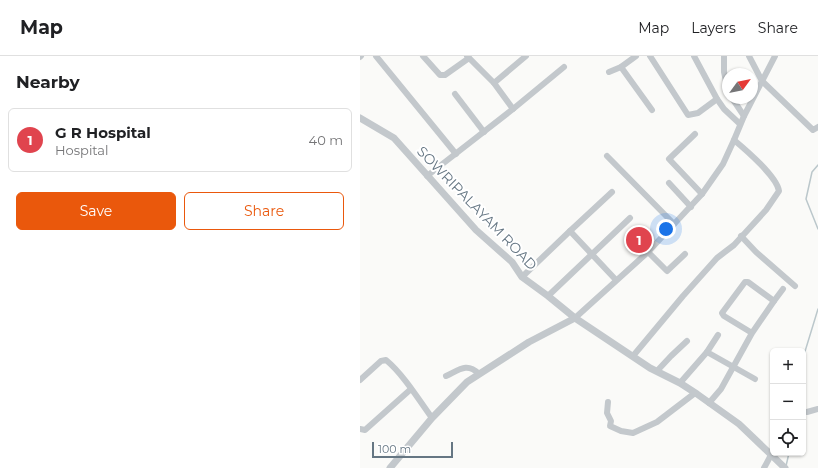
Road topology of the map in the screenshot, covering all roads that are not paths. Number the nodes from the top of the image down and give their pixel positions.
1 (376, 56) edge
2 (424, 56) edge
3 (526, 56) edge
4 (636, 56) edge
5 (650, 56) edge
6 (694, 56) edge
7 (724, 56) edge
8 (749, 56) edge
9 (774, 56) edge
10 (468, 57) edge
11 (564, 67) dead end
12 (621, 67) junction
13 (724, 68) edge
14 (609, 72) dead end
15 (762, 81) junction
16 (494, 83) junction
17 (455, 94) dead end
18 (717, 99) junction
19 (736, 104) edge
20 (514, 109) junction
21 (652, 110) dead end
22 (744, 116) junction
23 (360, 118) edge
24 (740, 124) junction
25 (818, 127) edge
26 (484, 132) junction
27 (695, 134) dead end
28 (734, 140) junction
29 (456, 154) junction
30 (608, 156) dead end
31 (427, 176) junction
32 (669, 182) dead end
33 (612, 192) dead end
34 (702, 194) junction
35 (691, 207) junction
36 (630, 218) dead end
37 (674, 224) junction
38 (570, 231) junction
39 (741, 236) junction
40 (648, 252) junction
41 (592, 254) junction
42 (685, 254) dead end
43 (522, 277) junction
44 (616, 280) junction
45 (795, 286) dead end
46 (783, 288) dead end
47 (548, 296) junction
48 (774, 301) junction
49 (575, 318) junction
50 (752, 332) junction
51 (718, 335) dead end
52 (688, 341) dead end
53 (707, 352) junction
54 (633, 356) junction
55 (733, 367) junction
56 (657, 372) junction
57 (479, 374) junction
58 (446, 376) dead end
59 (756, 379) dead end
60 (360, 380) edge
61 (680, 383) junction
62 (411, 389) junction
63 (695, 393) junction
64 (608, 402) dead end
65 (709, 402) junction
66 (818, 409) edge
67 (807, 412) dead end
68 (432, 418) junction
69 (360, 429) edge
70 (770, 454) edge
71 (770, 456) edge
72 (772, 456) edge
73 (783, 466) edge
74 (390, 468) edge
75 (764, 468) edge

1 - 29 street
2 - 10 street
3 - 16 street
4 - 12 street
5 - 18 street
6 - 18 street
7 - 13 street
8 - 15 street
9 - 15 street
10 - 16 street
11 - 20 street
12 - 14 street
12 - 21 street
15 - 22 street
15 - 25 street
16 - 20 street
17 - 26 street
18 - 24 street
19 - 22 street
20 - 26 street
22 - 24 street
23 - 31 street, SOWRIPALAYAM ROAD
24 - 28 street
26 - 29 street
27 - 34 street
28 - 34 street
28 - 39 street
29 - 31 street
30 - 37 street
31 - 43 street, SOWRIPALAYAM ROAD
32 - 35 street
33 - 38 street
34 - 35 street
35 - 37 street
36 - 41 street
37 - 40 street
38 - 41 street
38 - 43 street
39 - 45 street
39 - 54 street
40 - 42 street
40 - 44 street
41 - 44 street
41 - 47 street
43 - 47 street, SOWRIPALAYAM ROAD
44 - 49 street
46 - 48 street
47 - 49 street, SOWRIPALAYAM ROAD
48 - 50 street
48 - 50 street
49 - 54 street, SOWRIPALAYAM ROAD
49 - 57 street
50 - 55 street
51 - 53 street
52 - 56 street
53 - 55 street
53 - 61 street
54 - 56 street, SOWRIPALAYAM ROAD
55 - 59 street
55 - 65 street
56 - 61 street, SOWRIPALAYAM ROAD
57 - 58 street
57 - 68 street
60 - 62 street
61 - 63 street, SOWRIPALAYAM ROAD
62 - 68 street
62 - 69 street
63 - 64 street
63 - 65 street, SOWRIPALAYAM ROAD
65 - 70 street, SOWRIPALAYAM ROAD
66 - 67 street
68 - 74 street
71 - 75 street
72 - 73 street, SOWRIPALAYAM ROAD

